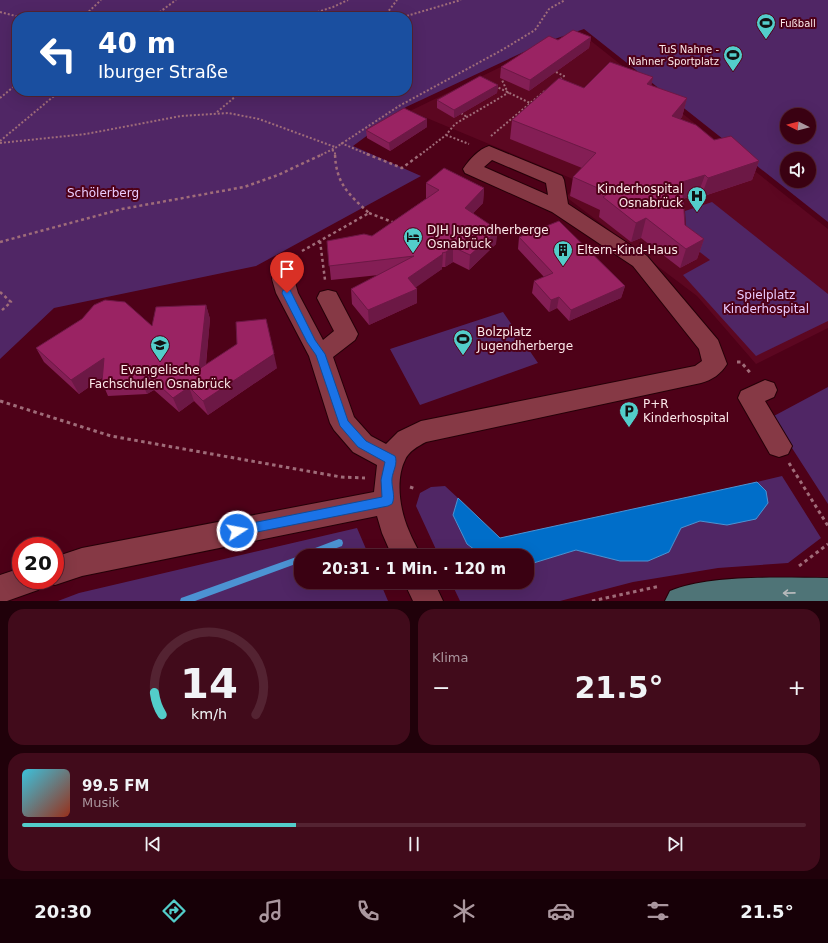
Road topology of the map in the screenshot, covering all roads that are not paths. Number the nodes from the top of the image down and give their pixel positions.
1 (559, 207) dead end
2 (287, 263) road end
3 (328, 298) road end
4 (320, 354) junction
5 (765, 390) road end
6 (779, 446) road end
7 (389, 480) junction
8 (404, 549) edge
9 (64, 568) edge
10 (12, 585) edge
11 (0, 589) edge
12 (422, 589) edge
13 (828, 592) edge
14 (428, 601) edge
15 (680, 601) edge

1 - 7 street
2 - 4 street
3 - 4 street
4 - 7 street
5 - 6 street
7 - 8 street
7 - 9 street
10 - 11 street
12 - 14 street
13 -> 15 main road

